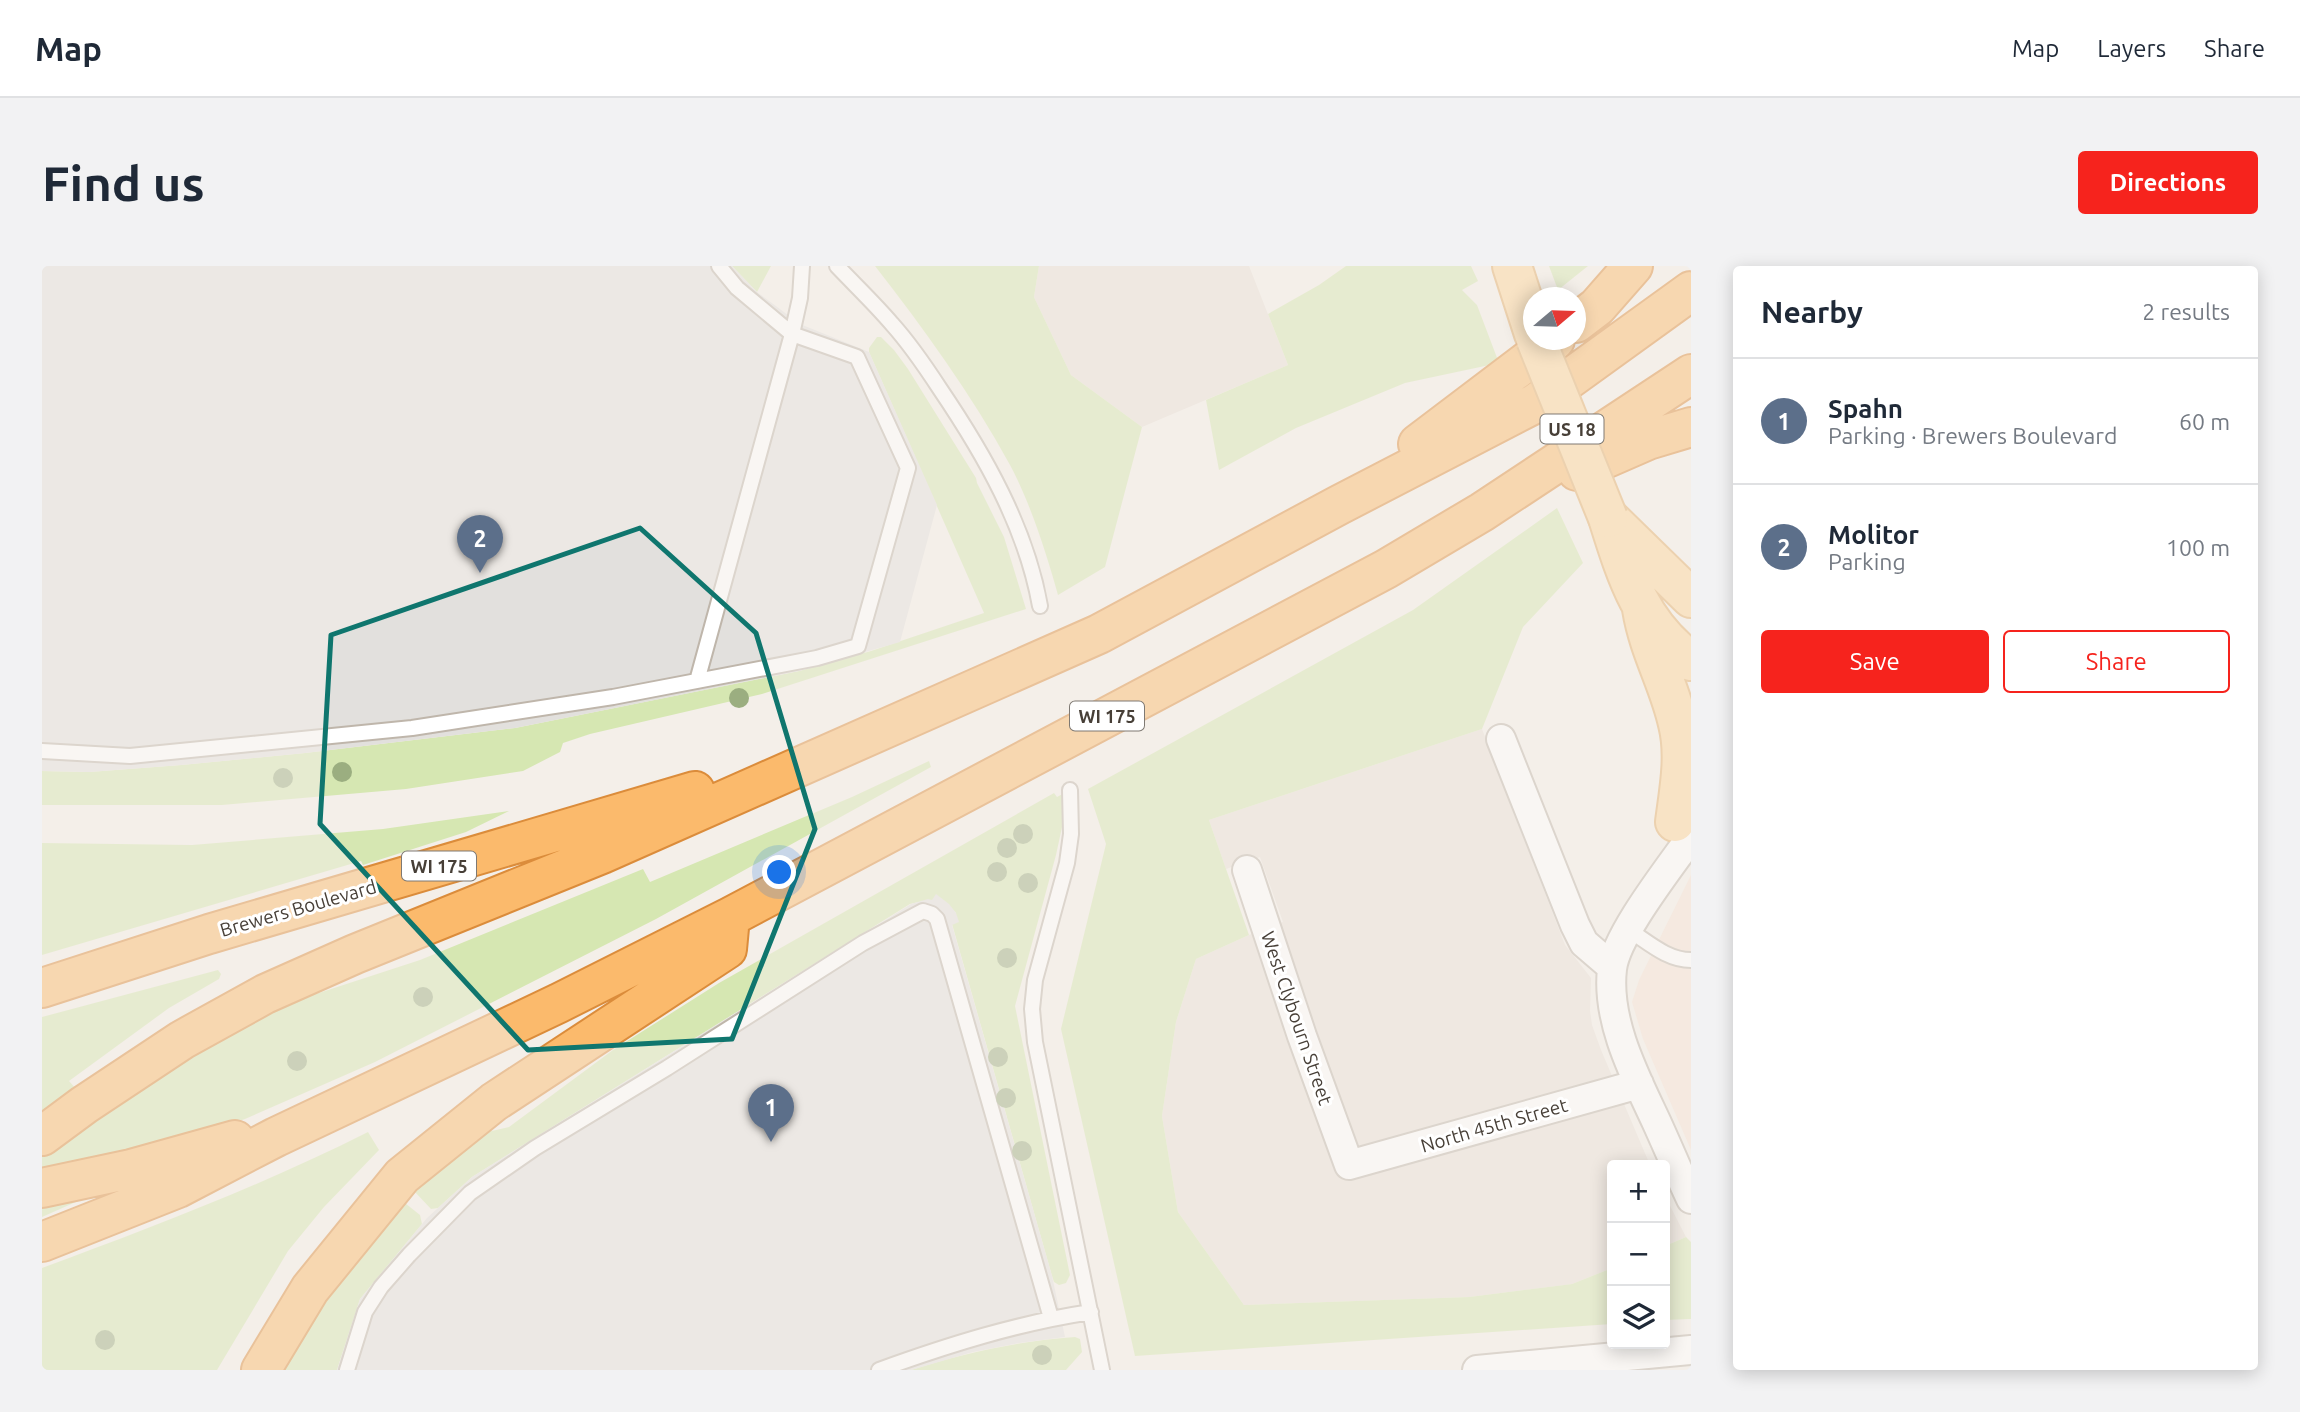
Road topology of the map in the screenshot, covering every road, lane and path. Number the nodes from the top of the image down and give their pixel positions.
1 (719, 266) edge
2 (802, 266) edge
3 (837, 266) edge
4 (1494, 266) edge
5 (1512, 266) edge
6 (1633, 266) edge
7 (1691, 291) edge
8 (1523, 294) edge
9 (1523, 310) edge
10 (1586, 315) edge
11 (792, 334) junction
12 (1523, 346) edge
13 (1544, 350) edge
14 (1691, 374) edge
15 (1691, 427) edge
16 (1339, 505) junction
17 (1482, 512) junction
18 (1608, 518) junction
19 (1691, 598) edge
20 (1040, 606) dead end
21 (1642, 609) junction
22 (1691, 661) edge
23 (697, 681) junction
24 (1501, 739) dead end
25 (838, 748) junction
26 (42, 751) edge
27 (1070, 790) dead end
28 (1686, 816) edge
29 (1247, 870) dead end
30 (730, 917) junction
31 (1629, 930) junction
32 (1691, 960) edge
33 (1612, 967) junction
34 (42, 988) edge
35 (1639, 1084) junction
36 (42, 1136) edge
37 (276, 1137) junction
38 (1349, 1165) joint
39 (42, 1188) edge
40 (1691, 1199) edge
41 (42, 1242) edge
42 (1091, 1312) junction
43 (1051, 1318) junction
44 (1691, 1350) edge
45 (261, 1370) edge
46 (347, 1370) edge
47 (879, 1370) edge
48 (1102, 1370) edge
49 (1477, 1370) edge

1 - 11 lane
2 - 11 lane
3 - 20 lane
4 - 9 main road, US 18
5 - 8 main road, US 18
6 - 10 highway
7 - 16 highway, WI 175
11 - 23 lane
11 - 23 lane
12 - 16 highway
13 - 18 main road, US 18, bridge
14 - 17 highway, WI 175
15 - 17 highway
16 - 25 highway, WI 175
17 - 30 highway, WI 175
18 - 19 main road, US 18
18 - 21 main road, US 18
21 - 22 main road, US 18
21 - 28 main road
23 - 26 lane
24 - 33 street
25 - 34 highway, Brewers Boulevard / WI 175
25 - 36 highway
27 - 42 lane
28 - 31 street
29 - 38 street, West Clybourn Street
30 - 37 highway, WI 175
30 - 45 highway
31 - 32 lane
31 - 33 street
33 - 35 street
35 - 38 street, North 45th Street
35 - 40 street
37 - 39 highway
37 - 41 highway, WI 175
42 - 43 lane
42 - 48 lane
43 - 46 lane
43 - 47 lane
44 - 49 street

